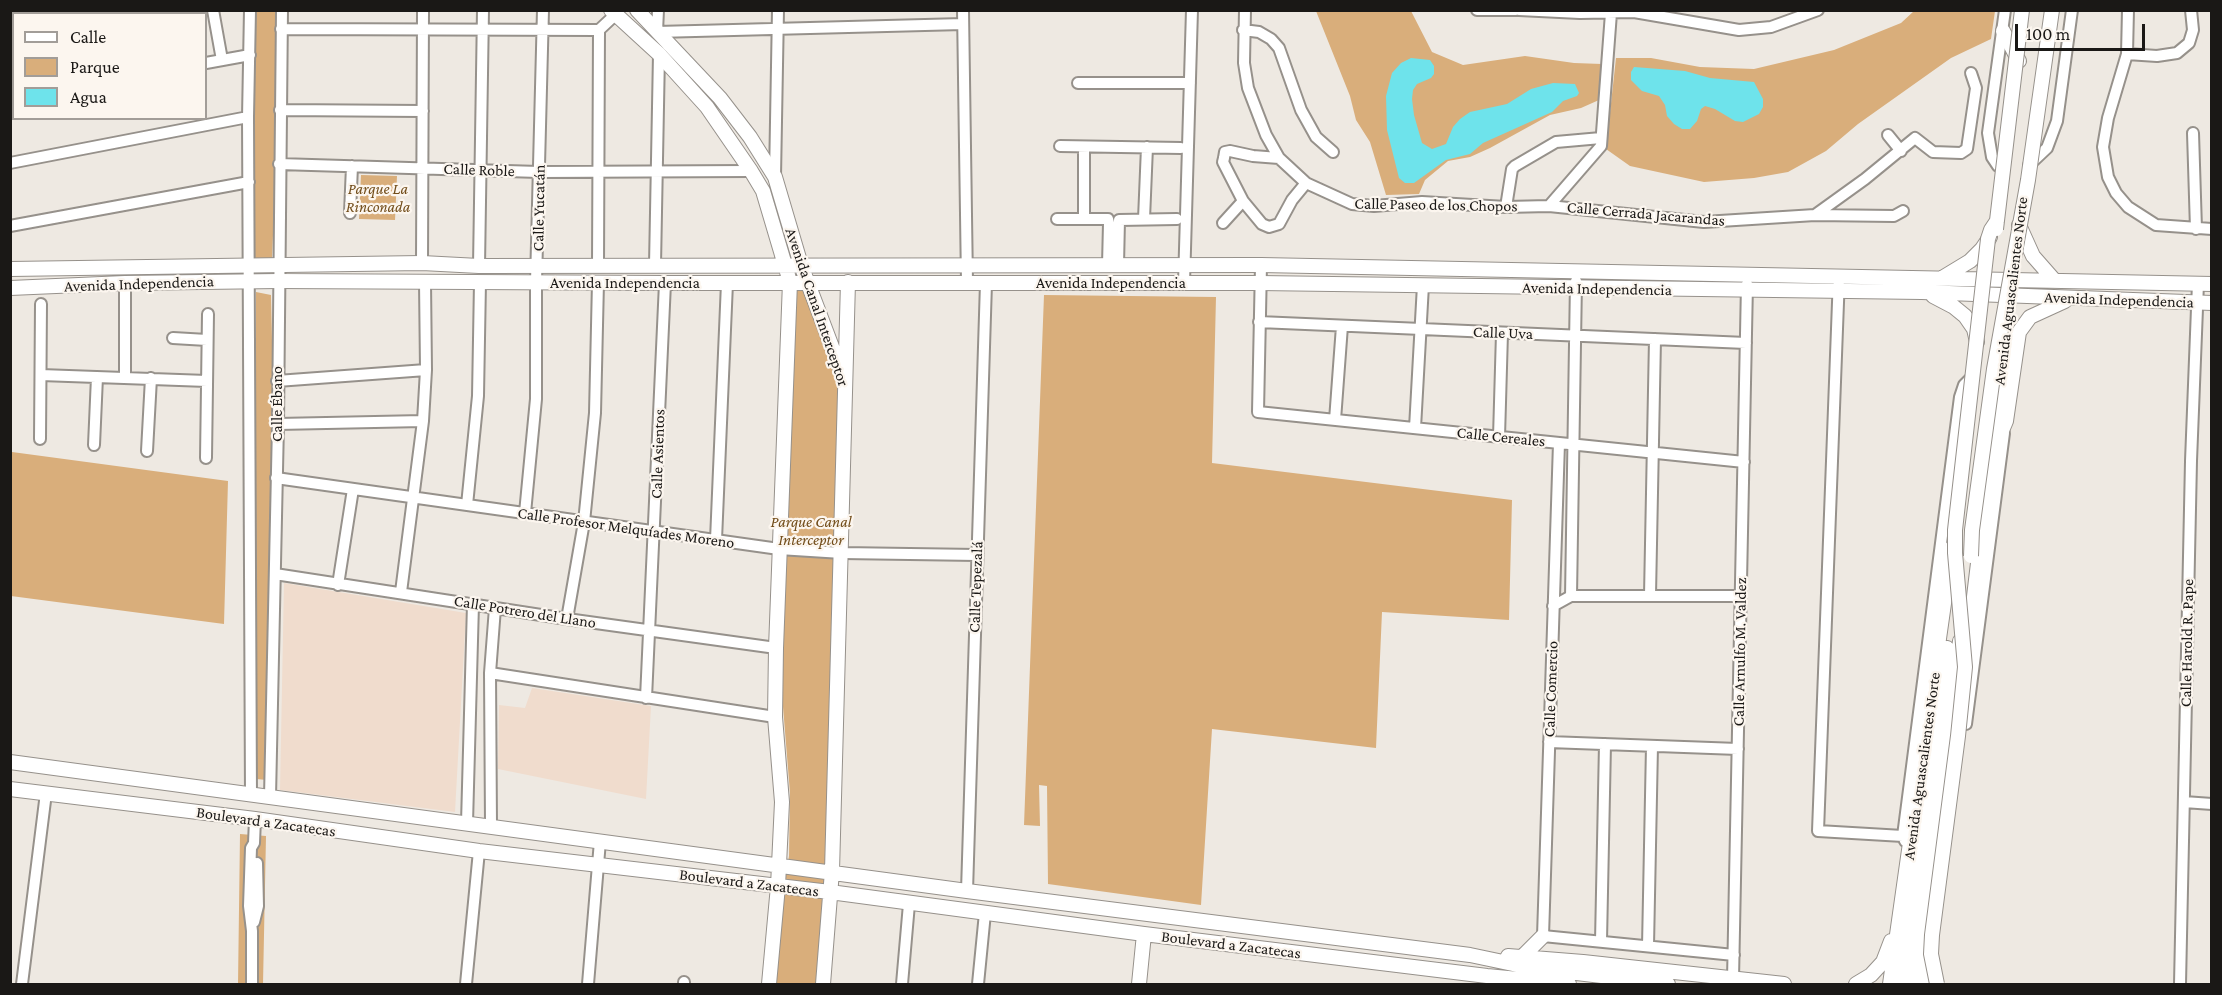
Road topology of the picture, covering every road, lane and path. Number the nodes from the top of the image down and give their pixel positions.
1 (213, 10) edge
2 (250, 10) edge
3 (282, 10) edge
4 (423, 10) edge
5 (483, 10) edge
6 (543, 10) edge
7 (637, 10) edge
8 (658, 10) edge
9 (778, 10) edge
10 (963, 10) edge
11 (1192, 10) edge
12 (1245, 10) edge
13 (1477, 10) edge
14 (1518, 10) edge
15 (1818, 10) edge
16 (2005, 10) edge
17 (2024, 10) edge
18 (2050, 10) edge
19 (2072, 10) edge
20 (2128, 10) edge
21 (2191, 10) edge
22 (613, 13) edge
23 (1611, 13) junction
24 (963, 24) junction
25 (281, 29) junction
26 (423, 29) junction
27 (483, 29) junction
28 (777, 29) junction
29 (542, 30) junction
30 (599, 30) junction
31 (1243, 30) junction
32 (2003, 31) junction
33 (657, 32) junction
34 (659, 54) junction
35 (2127, 54) junction
36 (250, 55) junction
37 (222, 60) junction
38 (2019, 61) junction
39 (207, 63) edge
40 (1971, 73) dead end
41 (1078, 83) dead end
42 (1190, 83) junction
43 (280, 110) junction
44 (423, 111) junction
45 (248, 117) junction
46 (2193, 133) dead end
47 (1888, 135) dead end
48 (1601, 138) junction
49 (1060, 146) dead end
50 (1084, 147) junction
51 (1147, 147) junction
52 (1181, 148) dead end
53 (1901, 151) junction
54 (1333, 152) dead end
55 (1279, 158) junction
56 (10, 163) edge
57 (279, 164) junction
58 (352, 166) junction
59 (422, 168) junction
60 (2003, 168) junction
61 (2027, 168) junction
62 (481, 170) junction
63 (539, 171) junction
64 (752, 171) junction
65 (599, 172) junction
66 (656, 172) junction
67 (775, 177) junction
68 (249, 182) junction
69 (1306, 183) junction
70 (1566, 186) junction
71 (1243, 201) junction
72 (1549, 206) junction
73 (1506, 207) junction
74 (1571, 208) junction
75 (1902, 211) dead end
76 (350, 213) dead end
77 (1815, 215) junction
78 (1057, 219) dead end
79 (1084, 219) junction
80 (1144, 219) junction
81 (1177, 219) dead end
82 (1223, 224) dead end
83 (1995, 224) junction
84 (2019, 225) junction
85 (10, 226) edge
86 (2196, 229) junction
87 (2211, 229) edge
88 (422, 263) junction
89 (279, 264) junction
90 (537, 265) junction
91 (655, 265) junction
92 (785, 265) junction
93 (801, 265) junction
94 (967, 265) junction
95 (1113, 265) junction
96 (1184, 265) junction
97 (1261, 265) junction
98 (249, 266) junction
99 (479, 266) junction
100 (598, 266) junction
101 (10, 268) edge
102 (1576, 272) junction
103 (1748, 274) junction
104 (1839, 276) junction
105 (1941, 278) junction
106 (1989, 280) junction
107 (2013, 280) junction
108 (249, 281) junction
109 (278, 281) junction
110 (2055, 281) junction
111 (425, 282) junction
112 (480, 282) junction
113 (536, 282) junction
114 (598, 282) junction
115 (790, 282) junction
116 (807, 282) junction
117 (848, 282) junction
118 (967, 282) junction
119 (125, 283) junction
120 (665, 283) junction
121 (727, 283) junction
122 (986, 283) junction
123 (1184, 283) junction
124 (1259, 283) junction
125 (2205, 284) edge
126 (1423, 285) junction
127 (10, 288) edge
128 (1576, 289) junction
129 (1747, 291) junction
130 (1922, 292) junction
131 (1839, 293) junction
132 (1986, 296) junction
133 (2010, 296) junction
134 (2072, 298) junction
135 (2204, 303) edge
136 (41, 304) dead end
137 (208, 314) dead end
138 (1259, 322) junction
139 (1342, 326) junction
140 (1421, 329) junction
141 (1502, 333) junction
142 (1575, 336) junction
143 (173, 338) dead end
144 (1655, 339) junction
145 (207, 340) junction
146 (1746, 343) junction
147 (1978, 355) junction
148 (426, 370) junction
149 (41, 375) junction
150 (97, 377) junction
151 (124, 377) junction
152 (151, 378) junction
153 (207, 381) junction
154 (277, 381) junction
155 (846, 383) junction
156 (1335, 420) junction
157 (423, 421) junction
158 (2006, 421) junction
159 (278, 424) junction
160 (1414, 428) junction
161 (1499, 437) junction
162 (40, 439) dead end
163 (1559, 443) junction
164 (1574, 444) junction
165 (94, 445) dead end
166 (147, 451) dead end
167 (1653, 452) junction
168 (1990, 453) junction
169 (206, 458) dead end
170 (1744, 462) junction
171 (276, 478) junction
172 (353, 489) junction
173 (413, 498) junction
174 (467, 505) junction
175 (525, 513) junction
176 (1950, 517) junction
177 (584, 522) junction
178 (655, 532) junction
179 (716, 540) junction
180 (780, 549) junction
181 (842, 553) junction
182 (977, 555) junction
183 (1965, 560) junction
184 (275, 574) junction
185 (338, 585) junction
186 (401, 592) junction
187 (1650, 595) junction
188 (1572, 596) junction
189 (1741, 596) junction
190 (473, 604) junction
191 (1553, 606) junction
192 (495, 608) junction
193 (1938, 610) junction
194 (567, 619) junction
195 (650, 630) junction
196 (776, 648) junction
197 (490, 673) junction
198 (1927, 694) junction
199 (646, 698) junction
200 (775, 717) junction
201 (1549, 742) junction
202 (1605, 744) junction
203 (1652, 746) junction
204 (1738, 749) junction
205 (10, 762) edge
206 (10, 789) edge
207 (46, 793) junction
208 (251, 795) junction
209 (270, 797) junction
210 (2184, 802) junction
211 (2211, 804) edge
212 (255, 819) junction
213 (467, 822) junction
214 (490, 825) junction
215 (1903, 837) junction
216 (600, 841) junction
217 (479, 851) junction
218 (1910, 853) junction
219 (598, 865) junction
220 (779, 865) junction
221 (832, 871) junction
222 (778, 886) junction
223 (1937, 889) junction
224 (967, 891) junction
225 (830, 892) junction
226 (909, 904) junction
227 (985, 913) junction
228 (1170, 917) junction
229 (1900, 920) junction
230 (1144, 934) junction
231 (1543, 936) junction
232 (1601, 941) junction
233 (1648, 946) junction
234 (1929, 952) junction
235 (1470, 955) junction
236 (1522, 957) junction
237 (1733, 957) junction
238 (1733, 979) junction
239 (1481, 980) edge
240 (1139, 981) edge
241 (22, 984) edge
242 (252, 984) edge
243 (466, 984) edge
244 (588, 984) edge
245 (769, 984) edge
246 (823, 984) edge
247 (902, 984) edge
248 (978, 984) edge
249 (1518, 984) edge
250 (1569, 984) edge
251 (1668, 984) edge
252 (1784, 984) edge
253 (1856, 984) edge
254 (1890, 984) edge
255 (1904, 984) edge
256 (1914, 984) edge
257 (1925, 984) edge
258 (1940, 984) edge
259 (2180, 984) edge

1 - 37 street
2 - 36 street, Calle Ébano
3 - 25 street, Calle Ébano
4 - 26 street
5 - 27 street
6 - 29 street, Calle Yucatán
7 - 33 main road, Avenida Canal Interceptor
8 - 33 street
9 - 28 street
10 - 24 street
11 - 42 street
12 - 31 street, Calle Paseo de los Chopos
13 - 14 street
14 - 23 street
15 - 23 street
16 - 32 street
17 - 38 main road, Avenida Aguascalientes Norte
17 - 83 main road, bridge
18 - 61 main road, Avenida Aguascalientes Norte
18 - 183 main road, bridge
19 - 61 street
20 - 35 street
21 - 35 street
22 - 30 street
22 - 34 main road, Avenida Canal Interceptor
23 - 48 street
24 - 28 street
24 - 94 street
25 - 26 street
25 - 43 street, Calle Ébano
26 - 27 street
26 - 44 street
27 - 29 street
27 - 62 street
28 - 33 street
28 - 67 street
29 - 30 street
29 - 63 street, Calle Yucatán
30 - 65 street
31 - 54 street
31 - 55 street, Calle Paseo de los Chopos
32 - 38 main road
32 - 60 street
33 - 67 main road, Avenida Canal Interceptor
34 - 64 main road, Avenida Canal Interceptor
34 - 66 street
35 - 86 street
36 - 37 street
36 - 45 street, Calle Ébano
37 - 39 street
38 - 60 main road, Avenida Aguascalientes Norte
40 - 53 street
41 - 42 street
42 - 96 street
43 - 44 street
43 - 57 street, Calle Ébano
44 - 59 street
45 - 56 street
45 - 68 street, Calle Ébano
46 - 86 street
47 - 53 street
48 - 70 street
48 - 73 street
49 - 50 street
50 - 51 street
50 - 79 street
51 - 52 street
51 - 80 street
53 - 77 street
55 - 69 street, Calle Paseo de los Chopos
55 - 71 street
57 - 58 street, Calle Roble
57 - 89 street, Calle Ébano
58 - 59 street, Calle Roble
58 - 76 street
59 - 62 street, Calle Roble
59 - 88 street
60 - 83 main road, Avenida Aguascalientes Norte
61 - 84 main road, Avenida Aguascalientes Norte
62 - 63 street, Calle Roble
62 - 99 street
63 - 65 street, Calle Roble
63 - 90 street, Calle Yucatán
64 - 66 street, Calle Roble
64 - 92 main road, Avenida Canal Interceptor
65 - 66 street, Calle Roble
65 - 100 street
66 - 91 street
67 - 93 main road, Avenida Canal Interceptor
68 - 85 street
68 - 98 street, Calle Ébano
69 - 71 street
69 - 73 street, Calle Paseo de los Chopos
70 - 72 street
70 - 74 street
71 - 82 street
72 - 73 street, Calle Paseo de los Chopos
72 - 74 street, Calle Cerrada Jacarandas
74 - 77 street, Calle Cerrada Jacarandas
75 - 77 street, Calle Cerrada Jacarandas
78 - 79 street
79 - 95 street
80 - 81 street
80 - 95 street
83 - 105 main road
83 - 106 main road, Avenida Aguascalientes Norte
83 - 183 main road
83 - 258 main road, bridge
84 - 107 main road, Avenida Aguascalientes Norte
84 - 110 main road
86 - 87 street
88 - 89 main road, Avenida Independencia
88 - 99 main road, Avenida Independencia
89 - 98 main road, Avenida Independencia
89 - 109 street, Calle Ébano
90 - 99 main road, Avenida Independencia
90 - 100 main road, Avenida Independencia
90 - 113 street, Calle Yucatán
91 - 92 main road, Avenida Independencia
91 - 100 main road, Avenida Independencia
92 - 93 main road, Avenida Independencia
92 - 115 main road, Avenida Canal Interceptor
93 - 94 main road, Avenida Independencia
93 - 116 main road, Avenida Canal Interceptor
94 - 95 main road, Avenida Independencia
94 - 118 street
95 - 96 main road, Avenida Independencia
96 - 97 main road, Avenida Independencia
96 - 123 street
97 - 102 main road, Avenida Independencia
97 - 124 street
98 - 101 main road, Avenida Independencia
98 - 108 street, Calle Ébano
102 - 103 main road, Avenida Independencia
102 - 128 street
103 - 104 main road, Avenida Independencia
103 - 129 street, Calle Arnulfo M. Valdez
104 - 105 main road, Avenida Independencia
104 - 131 street
105 - 106 main road, Avenida Independencia
106 - 107 main road, Avenida Independencia
106 - 132 main road, Avenida Aguascalientes Norte
107 - 110 main road, Avenida Independencia
107 - 133 main road, Avenida Aguascalientes Norte
108 - 109 main road, Avenida Independencia
108 - 119 main road, Avenida Independencia
108 - 208 street, Calle Ébano
109 - 111 main road, Avenida Independencia
109 - 154 street, Calle Ébano
110 - 125 main road, Avenida Independencia
111 - 112 main road, Avenida Independencia
111 - 148 street
112 - 113 main road, Avenida Independencia
112 - 174 street
113 - 114 main road, Avenida Independencia
113 - 175 street, Calle Yucatán
114 - 120 main road, Avenida Independencia
114 - 177 street
115 - 116 main road, Avenida Independencia
115 - 121 main road, Avenida Independencia
115 - 180 main road, Avenida Canal Interceptor
116 - 117 main road, Avenida Independencia
116 - 155 main road, Avenida Canal Interceptor
117 - 118 main road, Avenida Independencia
117 - 155 main road
118 - 122 main road, Avenida Independencia
119 - 127 main road, Avenida Independencia
119 - 151 street
120 - 121 main road, Avenida Independencia
120 - 178 street, Calle Asientos
121 - 179 street
122 - 123 main road, Avenida Independencia
122 - 182 street, Calle Tepezalá
123 - 124 main road, Avenida Independencia
124 - 126 main road, Avenida Independencia
124 - 138 street
125 - 135 street, Calle Harold R. Pape
126 - 128 main road, Avenida Independencia
126 - 140 street
128 - 129 main road, Avenida Independencia
128 - 142 street
129 - 131 main road, Avenida Independencia
129 - 146 street, Calle Arnulfo M. Valdez
130 - 131 main road, Avenida Independencia
130 - 132 main road, Avenida Independencia
130 - 147 main road
131 - 215 street
132 - 133 main road, Avenida Independencia
132 - 147 main road, Avenida Aguascalientes Norte
133 - 134 main road, Avenida Independencia
133 - 168 main road, Avenida Aguascalientes Norte
134 - 135 main road, Avenida Independencia
134 - 158 main road
135 - 210 street, Calle Harold R. Pape
136 - 149 street
137 - 145 street
138 - 139 street, Calle Uva
138 - 156 street, Calle Cereales
139 - 140 street, Calle Uva
139 - 156 street
140 - 141 street, Calle Uva
140 - 160 street
141 - 142 street, Calle Uva
141 - 161 street
142 - 144 street, Calle Uva
142 - 164 street
143 - 145 street
144 - 146 street, Calle Uva
144 - 167 street
145 - 153 street
146 - 170 street, Calle Arnulfo M. Valdez
147 - 176 main road, Avenida Aguascalientes Norte
148 - 154 street
148 - 157 street
149 - 150 street
149 - 162 street
150 - 151 street
150 - 165 street
151 - 152 street
152 - 153 street
152 - 166 street
153 - 169 street
154 - 159 street, Calle Ébano
155 - 181 main road, Avenida Canal Interceptor
156 - 160 street, Calle Cereales
157 - 159 street
157 - 173 street
158 - 168 main road
158 - 223 street
159 - 171 street, Calle Ébano
160 - 161 street, Calle Cereales
161 - 163 street, Calle Cereales
163 - 164 street, Calle Cereales
163 - 191 street, Calle Comercio
164 - 167 street, Calle Cereales
164 - 188 street
167 - 170 street, Calle Cereales
167 - 187 street
168 - 183 main road, Avenida Aguascalientes Norte
170 - 189 street, Calle Arnulfo M. Valdez
171 - 172 street, Calle Profesor Melquíades Moreno
171 - 184 street, Calle Ébano
172 - 173 street, Calle Profesor Melquíades Moreno
172 - 185 street
173 - 174 street, Calle Profesor Melquíades Moreno
173 - 186 street
174 - 175 street, Calle Profesor Melquíades Moreno
175 - 177 street, Calle Profesor Melquíades Moreno
176 - 183 main road, Avenida Aguascalientes Norte
176 - 193 street
177 - 178 street, Calle Profesor Melquíades Moreno
177 - 194 street
178 - 179 street, Calle Profesor Melquíades Moreno
178 - 195 street, Calle Asientos
179 - 180 street, Calle Profesor Melquíades Moreno
180 - 181 street, Calle Profesor Melquíades Moreno
180 - 196 main road, Avenida Canal Interceptor
181 - 182 street, Calle Profesor Melquíades Moreno
181 - 221 main road, Avenida Canal Interceptor
182 - 224 street, Calle Tepezalá
183 - 193 main road, Avenida Aguascalientes Norte
183 - 223 main road, Avenida Aguascalientes Norte
183 - 255 main road, Avenida Aguascalientes Norte, bridge
183 - 256 main road, Avenida Aguascalientes Norte, bridge
184 - 185 street, Calle Potrero del Llano
184 - 209 street, Calle Ébano
185 - 186 street, Calle Potrero del Llano
186 - 190 street, Calle Potrero del Llano
187 - 188 street
187 - 189 street
188 - 191 street
189 - 204 street, Calle Arnulfo M. Valdez
190 - 192 street, Calle Potrero del Llano
190 - 213 street
191 - 201 street, Calle Comercio
192 - 194 street, Calle Potrero del Llano
192 - 197 street
193 - 198 main road, Avenida Aguascalientes Norte
194 - 195 street, Calle Potrero del Llano
195 - 196 street, Calle Potrero del Llano
195 - 199 street, Calle Asientos
196 - 200 main road, Avenida Canal Interceptor
197 - 199 street
197 - 214 street
198 - 215 street
198 - 218 main road, Avenida Aguascalientes Norte
199 - 200 street
200 - 220 main road, Avenida Canal Interceptor
201 - 202 street
201 - 231 street, Calle Comercio
202 - 203 street
202 - 232 street
203 - 204 street
203 - 233 street
204 - 237 street, Calle Arnulfo M. Valdez
205 - 208 main road, Boulevard a Zacatecas
206 - 207 main road, Boulevard a Zacatecas
207 - 212 main road, Boulevard a Zacatecas
207 - 241 street
208 - 209 main road, Boulevard a Zacatecas
209 - 213 main road, Boulevard a Zacatecas
210 - 211 street
210 - 259 street, Calle Harold R. Pape
212 - 217 main road, Boulevard a Zacatecas
212 - 242 street
213 - 214 main road, Boulevard a Zacatecas
214 - 216 main road, Boulevard a Zacatecas
215 - 218 street
216 - 219 street
216 - 220 main road, Boulevard a Zacatecas
217 - 219 main road, Boulevard a Zacatecas
217 - 243 street
218 - 229 main road, Avenida Aguascalientes Norte
219 - 222 main road, Boulevard a Zacatecas
219 - 244 street
220 - 221 main road, Boulevard a Zacatecas
220 - 222 main road, Avenida Canal Interceptor
221 - 224 main road, Boulevard a Zacatecas
221 - 225 main road, Avenida Canal Interceptor
222 - 225 main road, Boulevard a Zacatecas
222 - 245 main road, Avenida Canal Interceptor
223 - 234 main road, Avenida Aguascalientes Norte
224 - 228 main road, Boulevard a Zacatecas
225 - 226 main road, Boulevard a Zacatecas
225 - 246 main road, Avenida Canal Interceptor
226 - 227 main road, Boulevard a Zacatecas
226 - 247 street
227 - 230 main road, Boulevard a Zacatecas
227 - 248 street
228 - 230 main road
228 - 235 main road, Boulevard a Zacatecas
229 - 253 main road
229 - 254 main road, Avenida Aguascalientes Norte
230 - 239 main road, Boulevard a Zacatecas
230 - 240 main road
231 - 232 street
231 - 236 main road
232 - 233 street
233 - 237 street
234 - 257 main road, Avenida Aguascalientes Norte
234 - 258 main road
235 - 236 main road, Boulevard a Zacatecas
235 - 251 main road, Boulevard a Zacatecas
236 - 238 main road, Boulevard a Zacatecas
237 - 238 street, Calle Arnulfo M. Valdez
238 - 252 main road, Boulevard a Zacatecas
239 - 249 main road, Boulevard a Zacatecas
239 - 250 main road, Boulevard a Zacatecas

